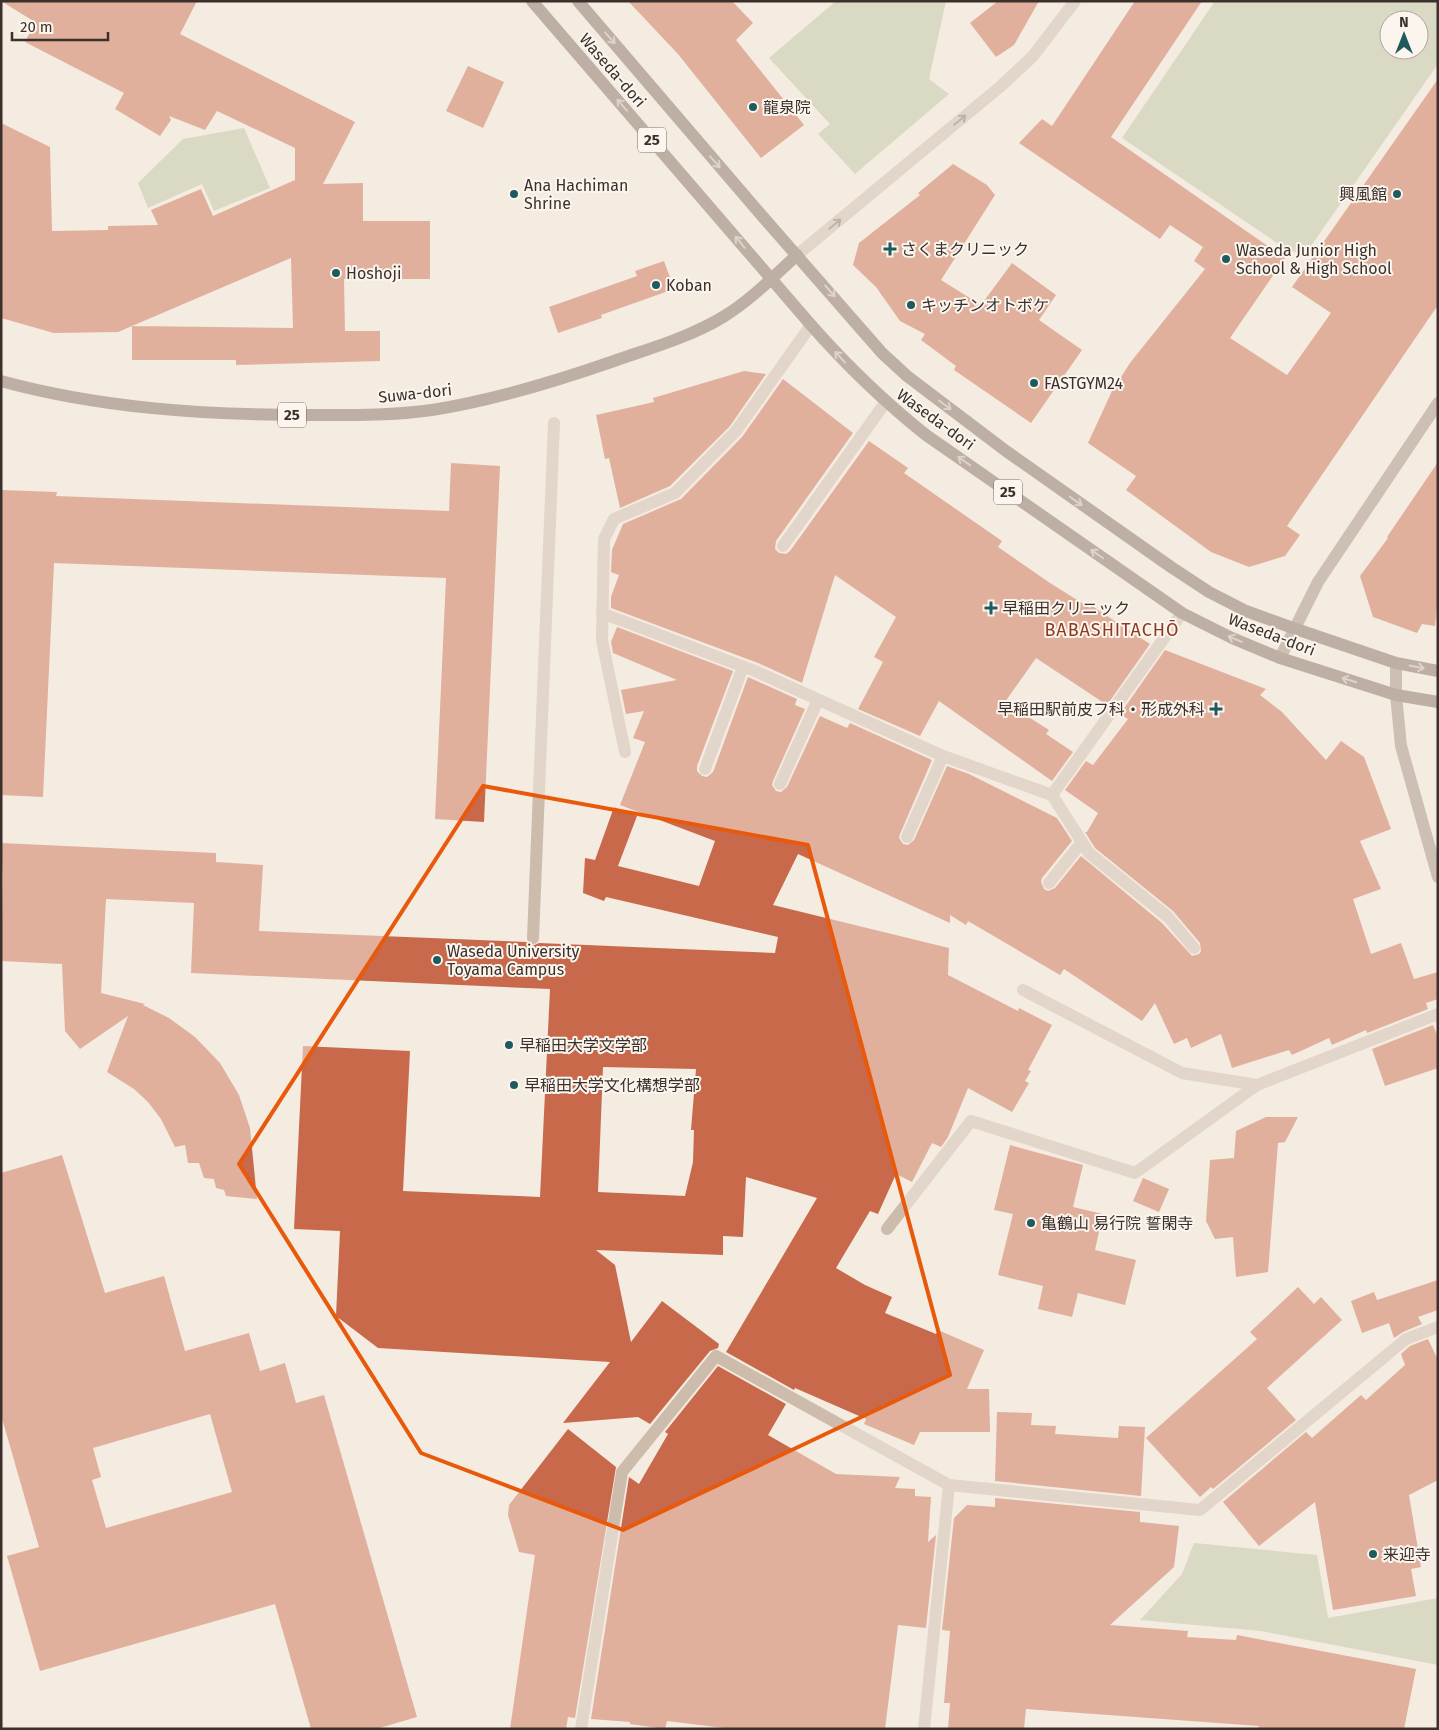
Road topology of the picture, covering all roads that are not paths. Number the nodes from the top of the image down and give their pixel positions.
1 (532, 1) edge
2 (578, 1) edge
3 (1076, 1) edge
4 (798, 255) junction
5 (770, 279) junction
6 (810, 325) junction
7 (1, 381) edge
8 (885, 403) junction
9 (1438, 403) edge
10 (554, 423) dead end
11 (783, 546) dead end
12 (602, 613) junction
13 (1182, 613) junction
14 (1293, 628) junction
15 (1280, 658) junction
16 (1396, 662) junction
17 (744, 667) junction
18 (1438, 671) edge
19 (1396, 694) junction
20 (818, 700) junction
21 (1438, 702) edge
22 (626, 752) dead end
23 (943, 756) junction
24 (705, 769) dead end
25 (780, 784) dead end
26 (1052, 795) junction
27 (907, 836) dead end
28 (1082, 842) junction
29 (1438, 878) edge
30 (1050, 884) dead end
31 (533, 938) dead end
32 (1194, 948) dead end
33 (1023, 990) dead end
34 (1438, 1014) edge
35 (1257, 1085) junction
36 (887, 1229) dead end
37 (1438, 1328) edge
38 (948, 1485) junction
39 (581, 1729) edge
40 (924, 1729) edge

5 -> 1 main road, Waseda-dori / 25
2 -> 4 main road, Waseda-dori / 25
4 -> 3 street
4 - 5 main road, Suwa-dori / 25
4 -> 14 main road, Waseda-dori / 25
5 - 6 main road, Waseda-dori / 25
5 - 7 main road, Suwa-dori / 25
8 -> 6 main road, Waseda-dori / 25
6 - 12 street
8 - 11 street
13 -> 8 main road, Waseda-dori / 25
9 - 14 street
10 - 31 street
12 - 17 street
12 - 22 street
15 -> 13 main road, Waseda-dori / 25
13 - 26 street
14 - 15 street
14 - 16 main road, Waseda-dori / 25
19 -> 15 main road, Waseda-dori / 25
16 -> 18 main road, Waseda-dori / 25
16 - 19 street
17 - 20 street
17 - 24 street
19 - 21 main road, Waseda-dori / 25
19 - 29 street
20 - 23 street
20 - 25 street
23 - 26 street
23 - 27 street
26 - 28 street
28 - 30 street
28 - 32 street
33 - 35 street
34 - 35 street
35 - 36 street
37 - 38 street
38 - 39 street
38 - 40 street

